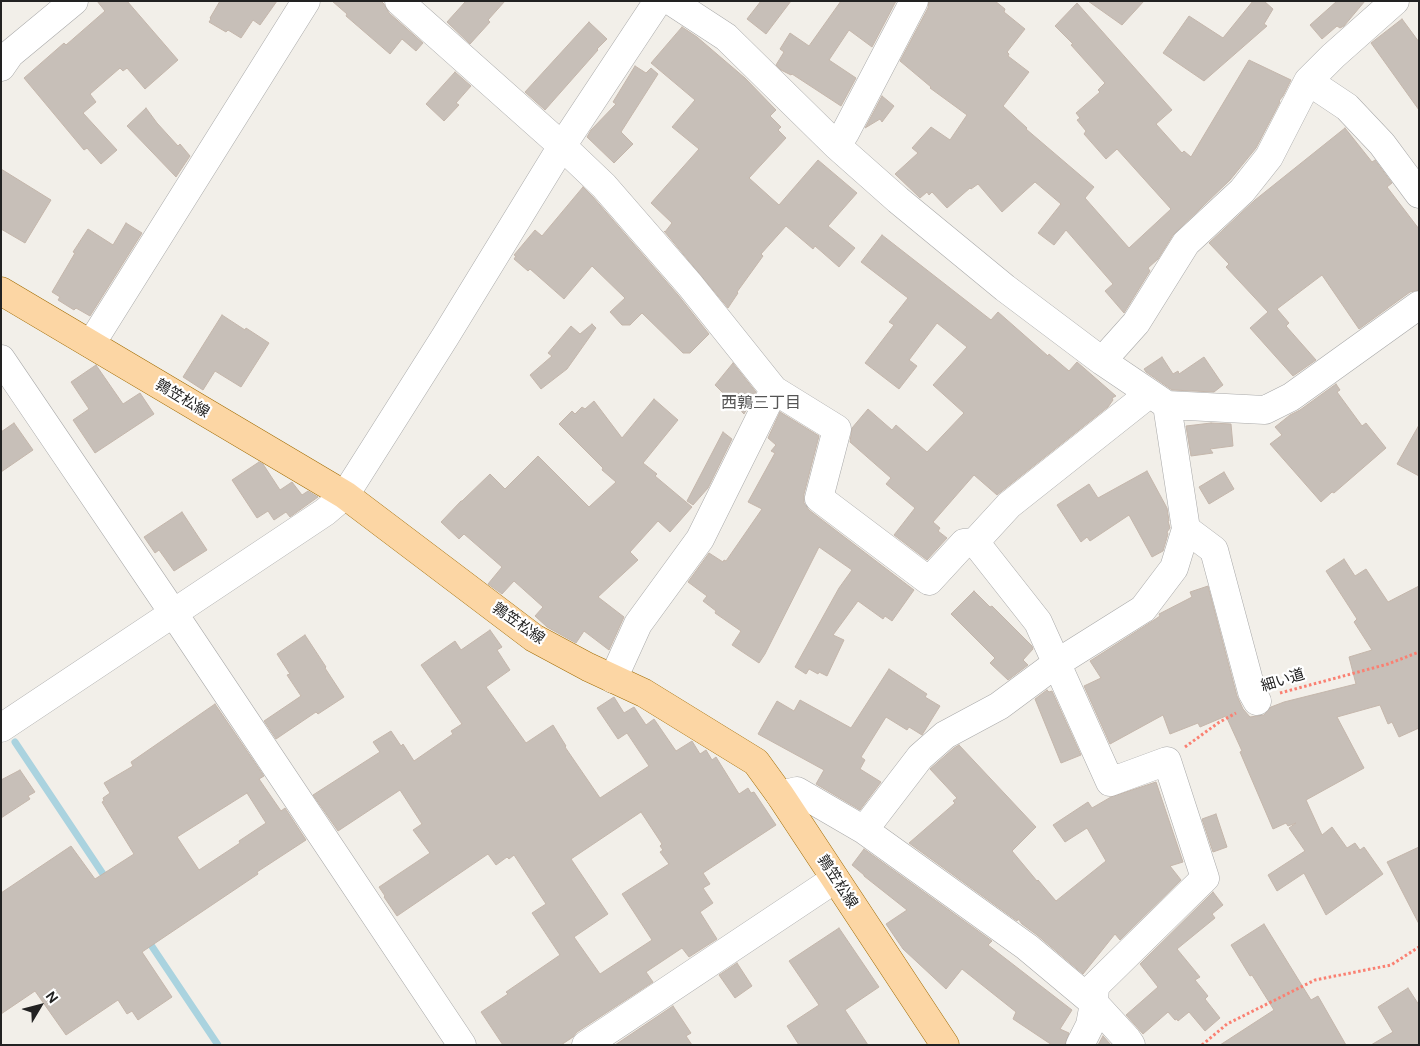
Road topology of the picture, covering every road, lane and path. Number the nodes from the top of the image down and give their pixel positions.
1 (74, 1) edge
2 (306, 1) edge
3 (399, 1) edge
4 (658, 1) edge
5 (671, 1) edge
6 (914, 1) edge
7 (1395, 1) edge
8 (1, 67) edge
9 (1308, 81) junction
10 (562, 146) junction
11 (837, 146) junction
12 (1419, 194) edge
13 (1, 291) edge
14 (1419, 305) edge
15 (91, 344) junction
16 (1, 358) edge
17 (1102, 361) junction
18 (774, 390) junction
19 (1158, 399) junction
20 (345, 495) junction
21 (1186, 529) junction
22 (976, 542) junction
23 (174, 614) junction
24 (1419, 652) edge
25 (1057, 663) junction
26 (613, 679) junction
27 (1257, 700) junction
28 (1, 728) edge
29 (1167, 761) junction
30 (780, 795) junction
31 (864, 830) junction
32 (835, 879) junction
33 (1419, 947) edge
34 (1094, 1003) junction
35 (462, 1045) edge
36 (586, 1045) edge
37 (945, 1045) edge
38 (1080, 1045) edge
39 (1131, 1045) edge
40 (1202, 1045) edge

1 - 8 street
2 - 15 street
3 - 10 street
4 - 10 street
5 - 11 street
6 - 11 street
7 - 9 street
9 - 12 street
9 - 17 street
10 - 18 street
10 - 20 street
11 - 17 street
13 - 15 main road, 鶉笠松線
14 - 19 street
15 - 20 main road, 鶉笠松線
16 - 23 street
17 - 19 street
18 - 22 street
18 - 26 street
19 - 21 street
19 - 22 street
20 - 23 street
20 - 26 main road, 鶉笠松線
21 - 25 street
21 - 27 street
22 - 25 street
23 - 28 street
23 - 35 street
24 - 27 path, 細い道
25 - 29 street
25 - 31 street
26 - 30 main road, 鶉笠松線
27 - 29 path, 細い道
29 - 34 street
30 - 31 street
30 - 32 main road, 鶉笠松線
31 - 34 street
32 - 36 street
32 - 37 main road, 鶉笠松線
33 - 40 path
34 - 38 street
34 - 39 street

